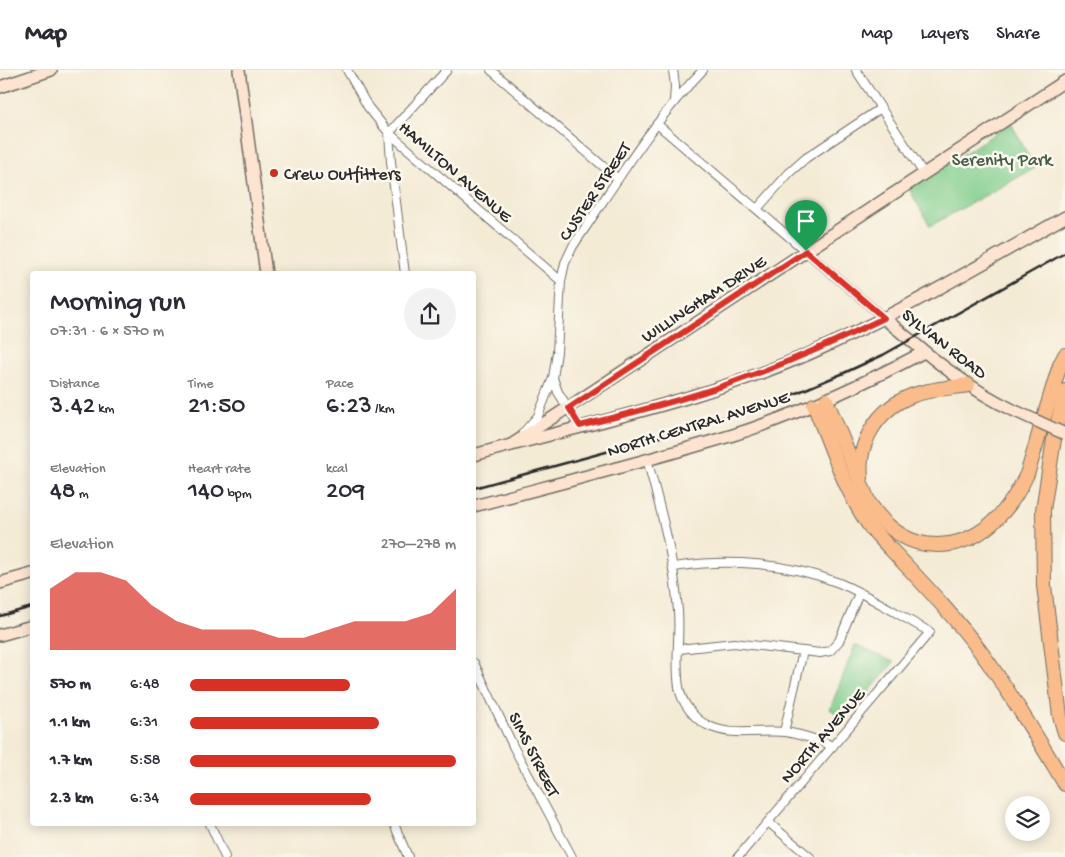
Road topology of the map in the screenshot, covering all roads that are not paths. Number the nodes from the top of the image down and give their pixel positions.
1 (51, 70) edge
2 (239, 70) edge
3 (347, 70) edge
4 (447, 70) edge
5 (491, 70) edge
6 (673, 70) edge
7 (702, 70) edge
8 (856, 70) edge
9 (1065, 82) edge
10 (0, 87) edge
11 (674, 102) junction
12 (881, 108) junction
13 (657, 124) junction
14 (389, 133) junction
15 (924, 174) junction
16 (618, 179) junction
17 (757, 209) junction
18 (1064, 218) edge
19 (806, 251) junction
20 (266, 271) edge
21 (405, 271) edge
22 (561, 281) junction
23 (884, 318) junction
24 (924, 352) junction
25 (1065, 355) edge
26 (554, 378) junction
27 (968, 385) junction
28 (1065, 391) edge
29 (820, 403) junction
30 (569, 408) junction
31 (580, 426) junction
32 (1065, 434) edge
33 (511, 445) junction
34 (476, 454) edge
35 (647, 459) junction
36 (862, 486) junction
37 (476, 505) edge
38 (674, 567) junction
39 (30, 575) edge
40 (0, 583) edge
41 (859, 592) junction
42 (30, 627) edge
43 (0, 635) edge
44 (679, 649) junction
45 (803, 652) junction
46 (476, 667) edge
47 (784, 732) junction
48 (1065, 733) edge
49 (833, 746) junction
50 (1065, 784) edge
51 (768, 822) junction
52 (211, 826) edge
53 (395, 826) edge
54 (225, 857) edge
55 (408, 857) edge
56 (572, 857) edge
57 (738, 857) edge
58 (810, 857) edge

1 - 10 street
2 - 20 street
3 - 14 street, HAMILTON AVENUE
4 - 14 street
5 - 16 street
6 - 11 street
7 - 11 street, CUSTER STREET
8 - 12 street
9 - 15 street, WILLINGHAM DRIVE
11 - 13 street, CUSTER STREET
12 - 15 street
12 - 17 street
13 - 16 street, CUSTER STREET
13 - 17 street
14 - 21 street
14 - 22 street, HAMILTON AVENUE
15 - 19 street, WILLINGHAM DRIVE
16 - 22 street, CUSTER STREET
17 - 19 street
18 - 23 street
19 - 23 street
19 - 30 street, WILLINGHAM DRIVE
22 - 26 street, CUSTER STREET
23 - 24 street, SYLVAN ROAD
23 - 31 street
24 - 27 street, SYLVAN ROAD
24 - 29 street, NORTH CENTRAL AVENUE
25 - 36 highway
26 - 30 street
26 - 33 street, CUSTER STREET
27 - 32 street, SYLVAN ROAD, bridge
27 - 36 highway
28 - 48 highway
29 - 35 street, NORTH CENTRAL AVENUE
29 - 36 highway
29 - 50 highway
30 - 31 street
30 - 33 street, WILLINGHAM DRIVE
31 - 33 street
33 - 34 street
35 - 37 street, NORTH CENTRAL AVENUE
35 - 38 street
38 - 41 street
38 - 44 street
39 - 40 street
41 - 45 street
41 - 49 street, NORTH AVENUE
42 - 43 street
44 - 45 street
44 - 47 street
45 - 47 street
46 - 56 street, SIMS STREET
47 - 49 street
49 - 51 street, NORTH AVENUE
51 - 57 street, NORTH AVENUE
51 - 58 street
52 - 54 street
53 - 55 street

